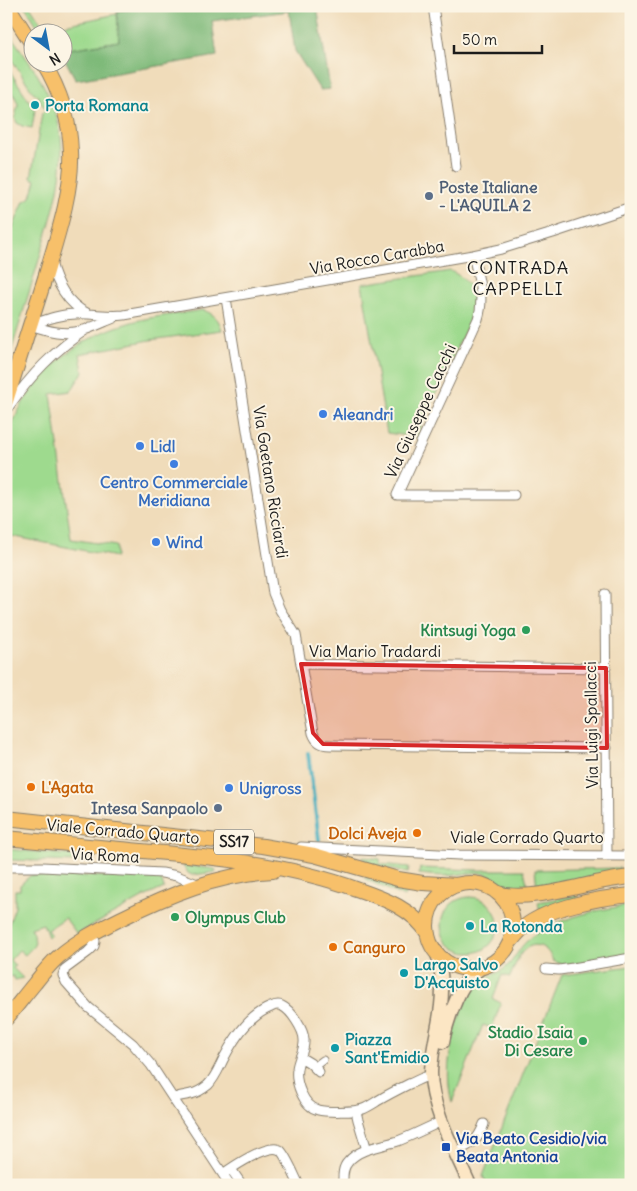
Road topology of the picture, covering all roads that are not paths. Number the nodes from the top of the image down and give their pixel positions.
1 (8, 6) edge
2 (433, 6) edge
3 (22, 28) edge
4 (49, 72) edge
5 (456, 166) dead end
6 (631, 207) edge
7 (473, 255) junction
8 (51, 258) junction
9 (226, 298) junction
10 (92, 315) junction
11 (124, 315) junction
12 (30, 325) junction
13 (90, 328) junction
14 (6, 401) edge
15 (6, 410) edge
16 (514, 495) dead end
17 (605, 594) dead end
18 (301, 664) junction
19 (606, 668) junction
20 (607, 748) junction
21 (6, 818) edge
22 (6, 838) edge
23 (274, 847) junction
24 (608, 856) junction
25 (631, 856) edge
26 (6, 867) edge
27 (301, 873) junction
28 (631, 877) edge
29 (458, 885) junction
30 (200, 886) junction
31 (496, 892) junction
32 (631, 895) edge
33 (92, 934) junction
34 (428, 934) junction
35 (511, 941) junction
36 (437, 953) junction
37 (631, 958) edge
38 (481, 968) junction
39 (546, 969) dead end
40 (6, 1019) edge
41 (300, 1058) junction
42 (323, 1060) dead end
43 (317, 1070) joint
44 (430, 1076) junction
45 (174, 1099) junction
46 (356, 1111) junction
47 (442, 1121) junction
48 (484, 1124) dead end
49 (367, 1150) junction
50 (455, 1152) junction
51 (231, 1169) junction
52 (223, 1174) junction
53 (230, 1185) edge
54 (242, 1185) edge
55 (299, 1185) edge
56 (343, 1185) edge
57 (470, 1185) edge

1 - 3 main road
2 - 5 street
4 - 8 main road
6 - 7 street, Via Rocco Carabba
7 - 9 street, Via Rocco Carabba
7 - 16 street, Via Giuseppe Cacchi
8 - 10 street
8 - 12 main road
9 - 11 street, Via Rocco Carabba
9 - 18 street, Via Gaetano Ricciardi
10 - 11 street, Via Rocco Carabba
10 - 12 street, Via Rocco Carabba
11 - 13 street, Via Rocco Carabba
12 - 13 street, Via Rocco Carabba
12 - 14 main road
13 - 15 street, Via Rocco Carabba
17 - 19 street, Via Luigi Spallacci
18 - 19 street, Via Mario Tradardi
18 - 20 street, Via Mario Tradardi
19 - 20 street, Via Luigi Spallacci
20 - 24 street, Via Luigi Spallacci
21 - 23 main road, Viale Corrado Quarto / SS17
22 - 27 main road, Viale Corrado Quarto / SS17
23 - 24 street, Viale Corrado Quarto
23 - 29 main road, Viale Corrado Quarto / SS17
24 - 25 street, Viale Corrado Quarto
26 - 30 street, Via Roma
27 - 30 main road
27 - 34 main road, Viale Corrado Quarto / SS17
28 - 31 main road, SS17
29 - 31 main road, SS17
29 - 34 main road
30 - 33 main road
31 - 35 main road
32 - 35 main road
33 - 40 main road
33 - 45 street
34 - 36 main road, SS17
35 - 38 main road
36 - 38 main road
36 - 44 main road
37 - 39 street
38 - 50 main road
41 - 43 street
41 - 45 street
41 - 46 street
42 - 43 street
44 - 46 street
44 - 47 main road
45 - 52 street
46 - 49 street
47 - 49 street
47 - 50 main road
48 - 50 street
49 - 56 street
50 - 57 main road
51 - 52 street
51 - 54 street
51 - 55 street
52 - 53 street

